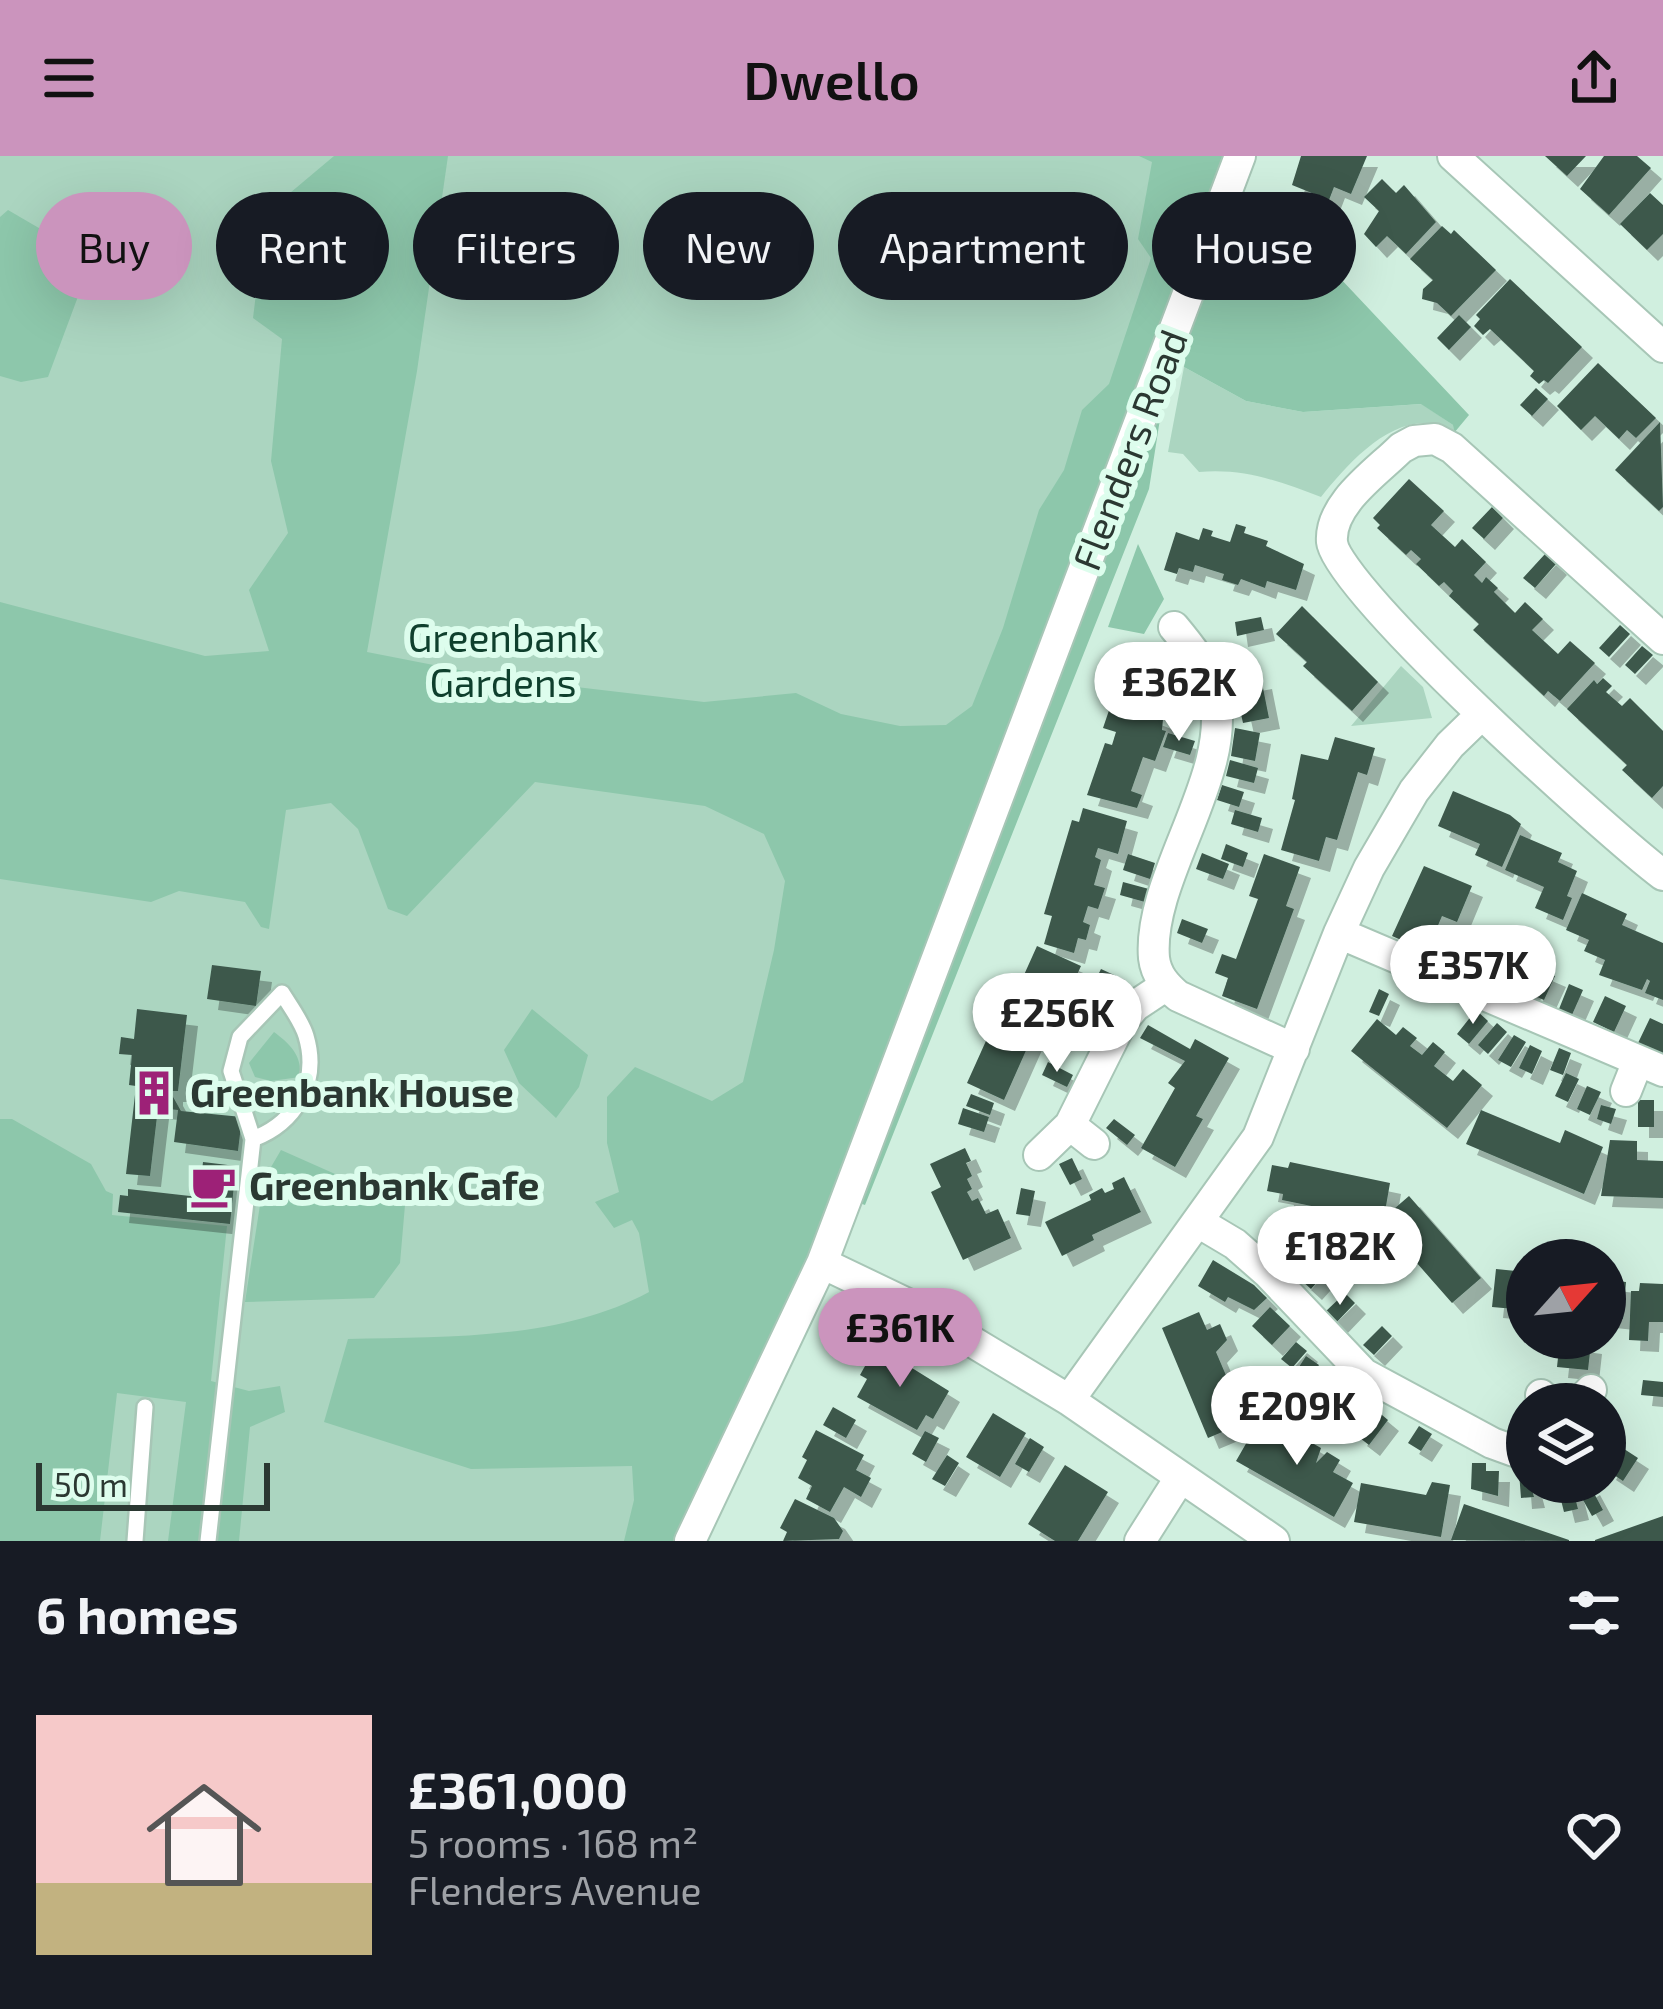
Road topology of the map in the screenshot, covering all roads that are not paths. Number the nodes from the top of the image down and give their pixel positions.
1 (1240, 156) edge
2 (1453, 156) edge
3 (1663, 346) edge
4 (1191, 633) dead end
5 (1663, 638) edge
6 (1481, 715) junction
7 (1663, 875) edge
8 (1339, 933) junction
9 (1165, 986) junction
10 (1294, 1049) junction
11 (1651, 1066) edge
12 (1626, 1091) dead end
13 (253, 1139) junction
14 (1039, 1156) dead end
15 (1198, 1222) junction
16 (822, 1263) junction
17 (1069, 1400) junction
18 (146, 1407) dead end
19 (1506, 1448) edge
20 (1180, 1478) junction
21 (135, 1541) edge
22 (208, 1541) edge
23 (690, 1541) edge
24 (1140, 1541) edge
25 (1274, 1541) edge

1 - 16 street, Flenders Road
2 - 3 street
4 - 9 street
5 - 6 street
6 - 7 street
6 - 8 street
8 - 10 street
8 - 11 street
9 - 10 street
9 - 14 street
10 - 15 street
11 - 12 street
13 - 13 lane
13 - 22 lane
15 - 17 street
15 - 19 street
16 - 17 street
16 - 23 street, Flenders Road
17 - 20 street
18 - 21 lane
20 - 24 street
20 - 25 street

